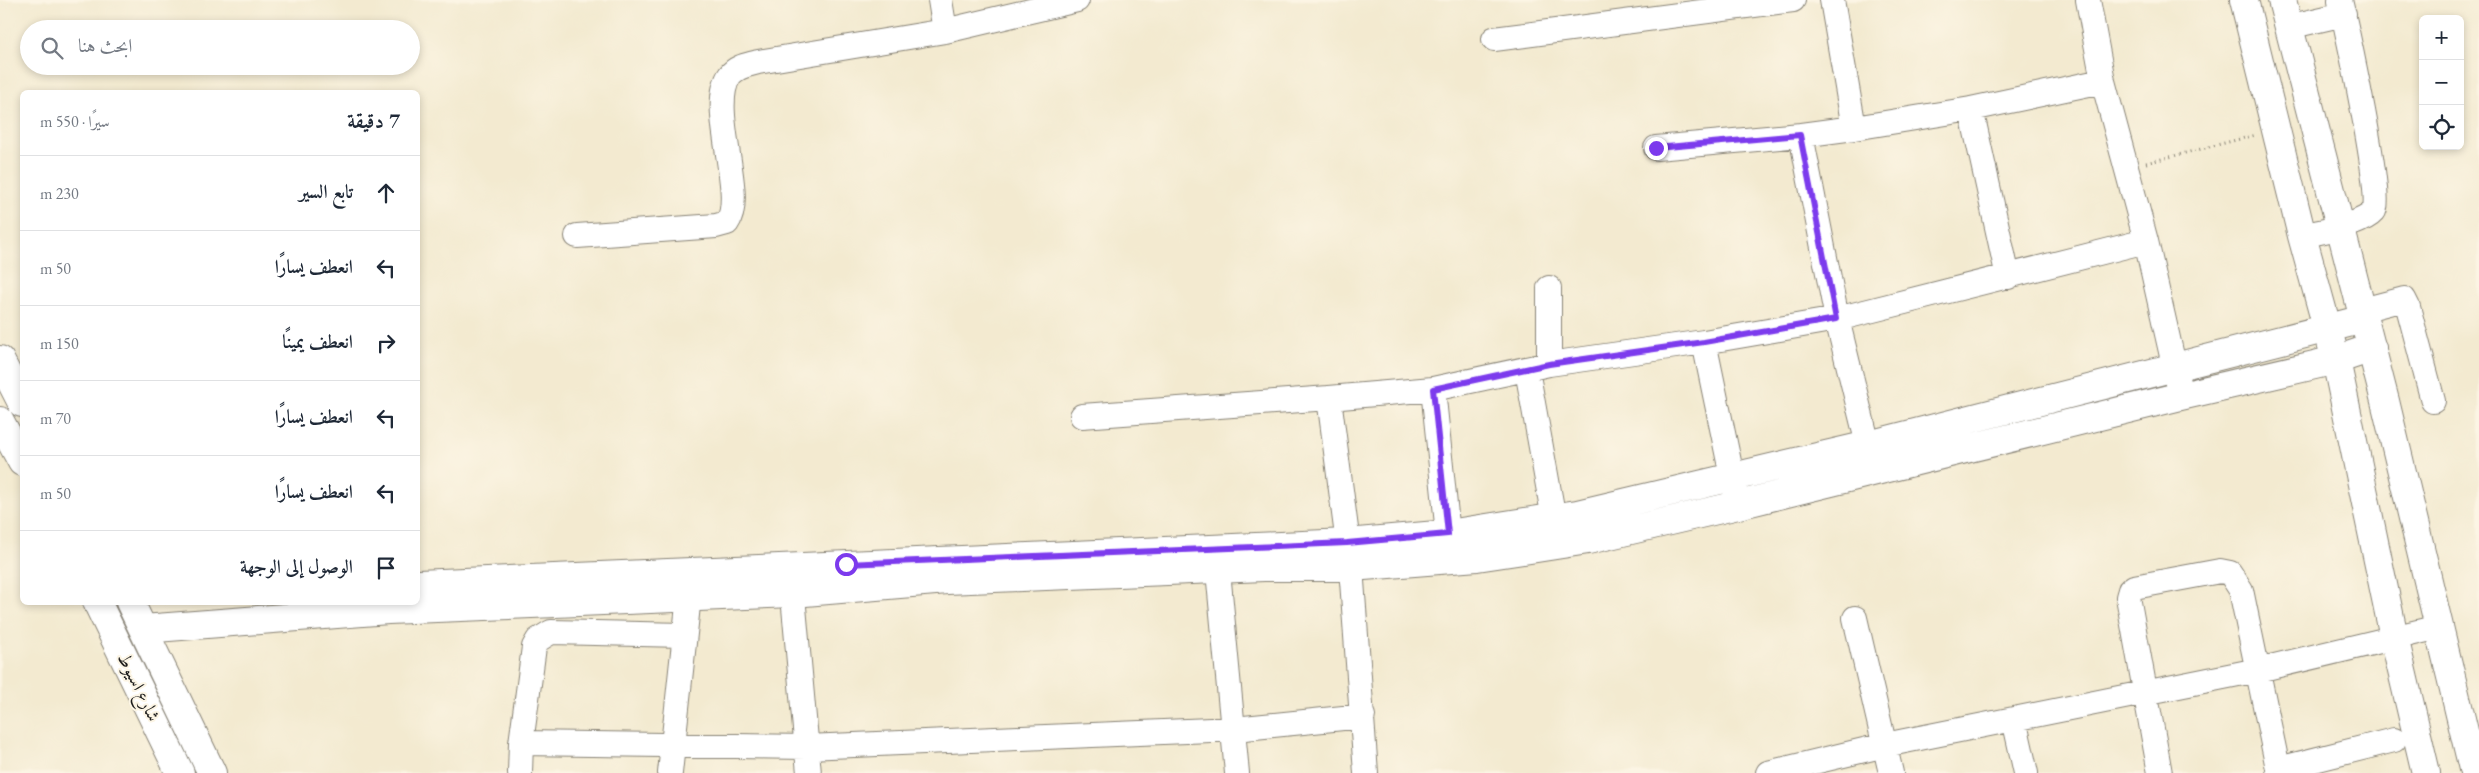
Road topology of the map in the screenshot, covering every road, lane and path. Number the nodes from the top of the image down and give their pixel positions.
1 (940, 0) edge
2 (1077, 0) edge
3 (1793, 0) edge
4 (1832, 0) edge
5 (2088, 0) edge
6 (2244, 0) edge
7 (2282, 0) edge
8 (2342, 7) edge
9 (2288, 27) junction
10 (945, 31) junction
11 (1494, 39) dead end
12 (2104, 81) junction
13 (1971, 109) junction
14 (1854, 128) junction
15 (1800, 135) junction
16 (2257, 135) dead end
17 (1656, 148) dead end
18 (2126, 168) junction
19 (2340, 227) junction
20 (577, 236) dead end
21 (2302, 236) junction
22 (2146, 241) junction
23 (2008, 277) junction
24 (1549, 288) dead end
25 (2363, 315) junction
26 (1836, 319) junction
27 (2327, 328) junction
28 (1704, 342) junction
29 (2372, 348) junction
30 (0, 360) edge
31 (2336, 360) junction
32 (2176, 366) junction
33 (1538, 367) junction
34 (1433, 389) junction
35 (2181, 396) junction
36 (1329, 398) junction
37 (20, 399) edge
38 (2433, 401) dead end
39 (1082, 416) dead end
40 (0, 421) edge
41 (1868, 445) junction
42 (20, 458) edge
43 (1732, 478) junction
44 (1738, 505) junction
45 (1554, 518) junction
46 (1448, 534) junction
47 (1349, 555) junction
48 (1218, 571) junction
49 (791, 580) junction
50 (420, 584) edge
51 (689, 596) junction
52 (98, 605) edge
53 (131, 605) edge
54 (1855, 618) dead end
55 (2439, 627) junction
56 (143, 629) junction
57 (684, 635) junction
58 (2394, 637) junction
59 (2258, 670) junction
60 (2145, 693) junction
61 (1363, 716) junction
62 (2014, 719) junction
63 (1234, 730) junction
64 (2394, 740) dead end
65 (522, 743) junction
66 (674, 744) junction
67 (1884, 745) junction
68 (806, 747) junction
69 (2279, 771) edge
70 (180, 773) edge
71 (212, 773) edge
72 (520, 773) edge
73 (670, 773) edge
74 (809, 773) edge
75 (1237, 773) edge
76 (1366, 773) edge
77 (1773, 773) edge
78 (1892, 773) edge
79 (2026, 773) edge
80 (2160, 773) edge
81 (2426, 773) edge
82 (2474, 773) edge

1 - 10 street
2 - 10 street
3 - 11 street
4 - 14 street
5 - 12 street
6 - 21 main road
7 - 9 main road
8 - 9 street
8 - 19 street
9 - 19 main road
10 - 20 street
12 - 13 street
12 - 18 street
13 - 14 street
13 - 23 street
14 - 15 street
15 - 17 street
15 - 26 street
16 - 18 path
18 - 22 street
19 - 21 street
19 - 25 main road
21 - 27 main road
22 - 23 street
22 - 32 street
23 - 26 street
24 - 33 street
25 - 27 main road
25 - 29 main road
25 - 38 street
26 - 28 street
26 - 41 street
27 - 31 main road
27 - 32 main road
28 - 33 street
28 - 43 street
29 - 31 main road
29 - 55 main road
30 - 37 main road
31 - 35 main road
31 - 58 main road
32 - 35 street
32 - 41 main road
33 - 34 street
33 - 45 street
34 - 36 street
34 - 46 street
35 - 44 main road
36 - 39 street
36 - 47 street
40 - 42 main road
41 - 43 main road
43 - 44 street
43 - 45 main road
44 - 47 main road
45 - 46 main road
46 - 47 main road
47 - 48 main road
47 - 49 main road
47 - 61 street
48 - 49 main road
48 - 63 street
49 - 50 main road
49 - 51 main road
49 - 68 street
51 - 56 main road
51 - 57 street
52 - 70 main road, شارع اسيوط
53 - 56 main road, شارع اسيوط
54 - 67 street
55 - 58 street
55 - 82 main road
56 - 71 main road, شارع اسيوط
57 - 65 street
57 - 66 street
58 - 59 street
58 - 81 main road
59 - 60 street
59 - 60 street
59 - 69 street
60 - 62 street
60 - 80 street
61 - 63 street
61 - 76 street
62 - 67 street
62 - 79 street
63 - 68 street
63 - 75 street
64 - 69 street
65 - 66 street
65 - 72 street
66 - 68 street
66 - 73 street
67 - 77 street
67 - 78 street
68 - 74 street

